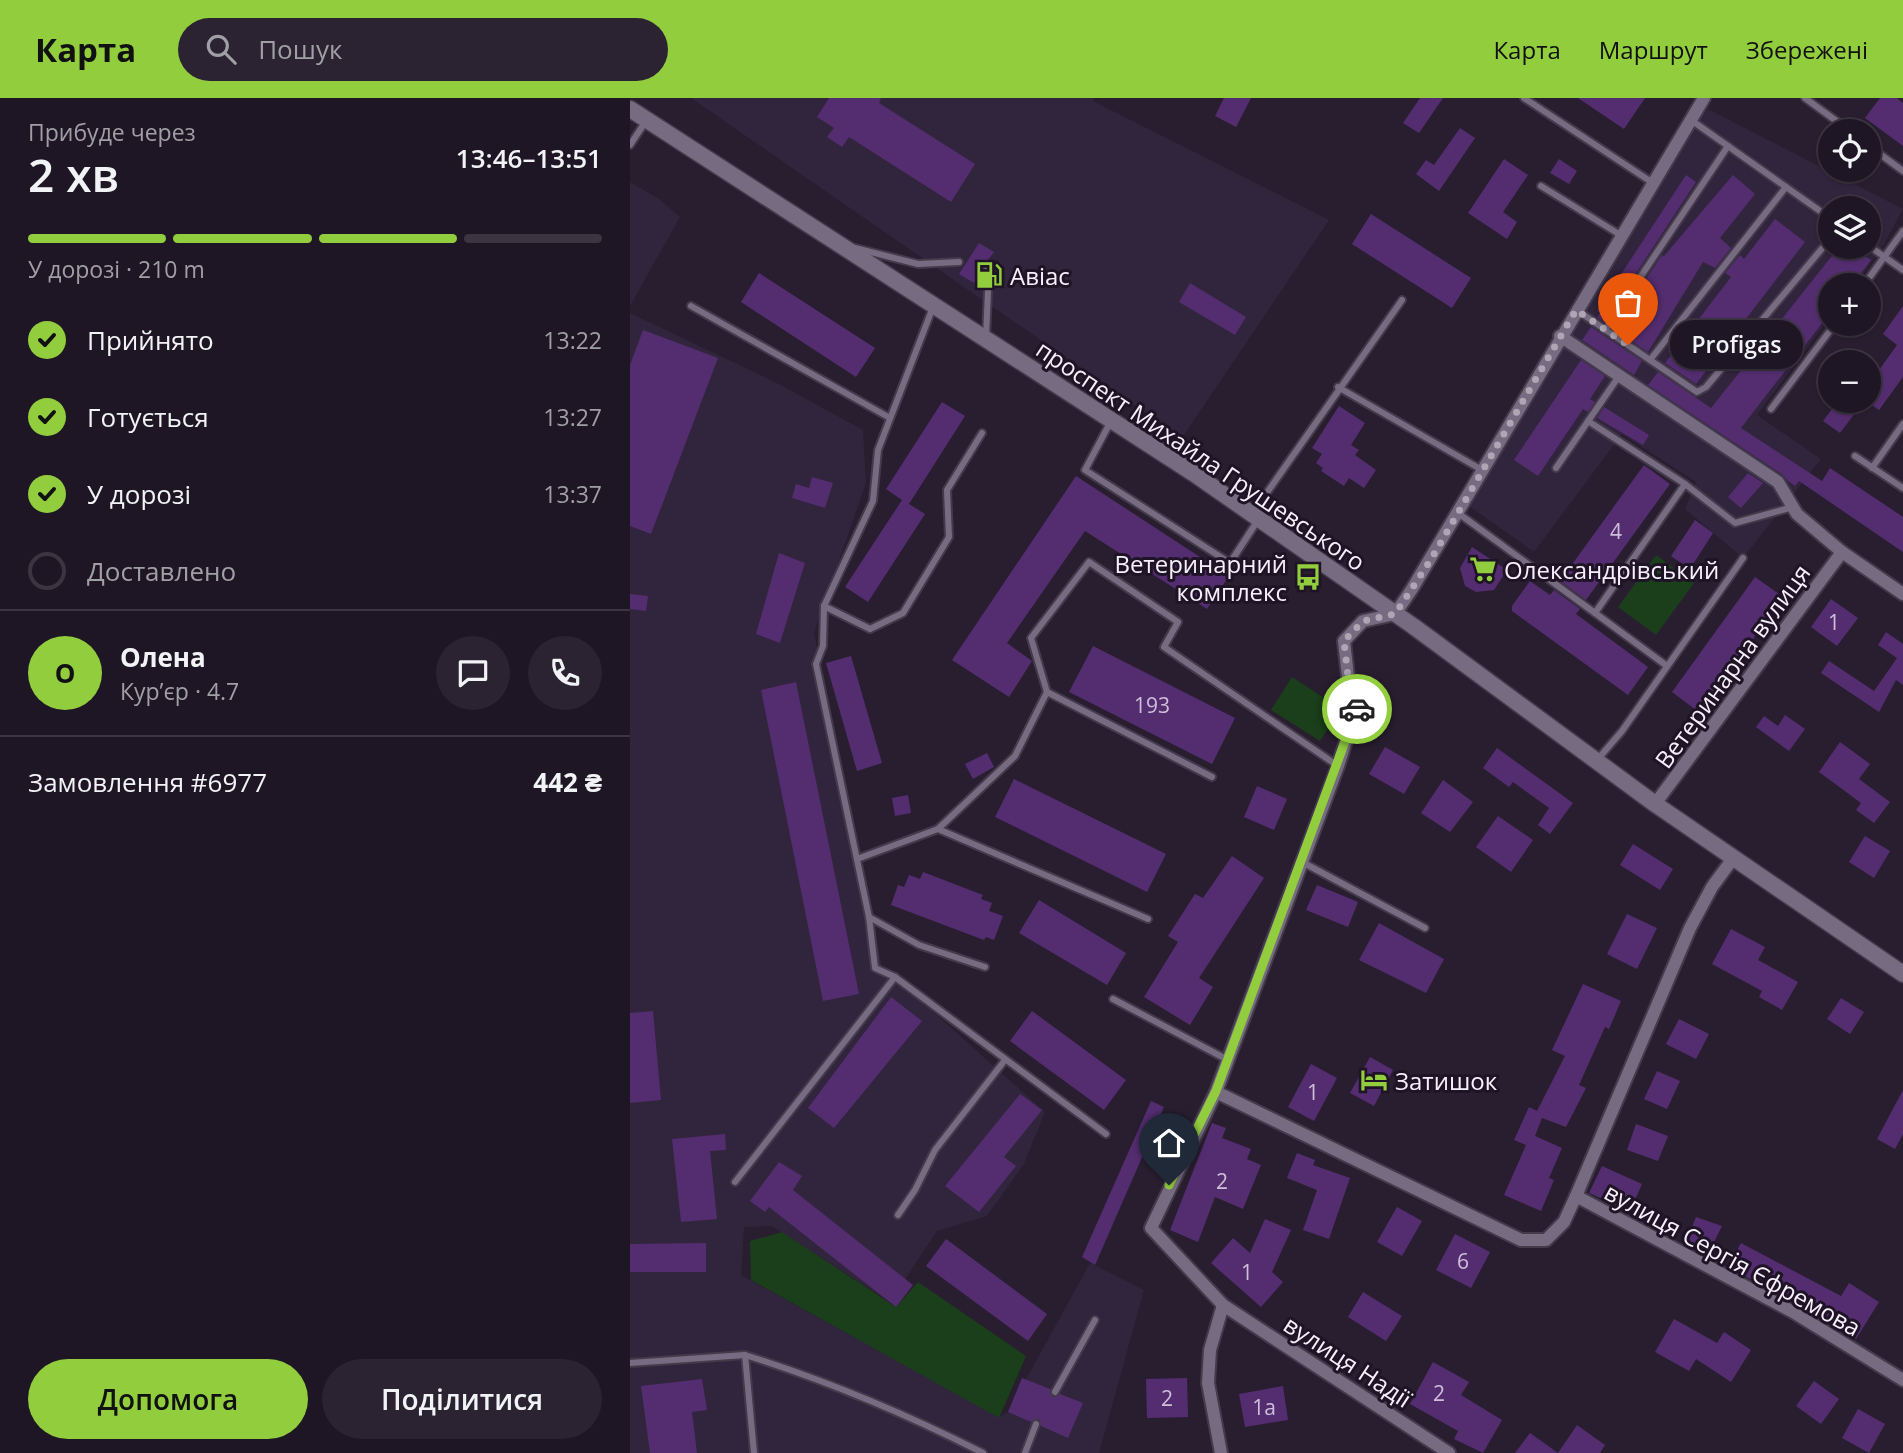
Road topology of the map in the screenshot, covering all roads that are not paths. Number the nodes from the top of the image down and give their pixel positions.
1 (1524, 98) edge
2 (1704, 98) edge
3 (1805, 98) edge
4 (630, 109) edge
5 (647, 119) junction
6 (1834, 119) edge
7 (1691, 120) junction
8 (630, 145) edge
9 (1728, 145) junction
10 (1881, 155) edge
11 (1903, 171) edge
12 (1653, 183) junction
13 (1541, 186) dead end
14 (1786, 187) junction
15 (1818, 210) edge
16 (1903, 231) edge
17 (1622, 236) junction
18 (844, 245) junction
19 (1818, 253) edge
20 (1881, 254) edge
21 (1885, 257) junction
22 (959, 262) dead end
23 (985, 265) dead end
24 (1903, 270) edge
25 (1873, 273) edge
26 (1402, 300) dead end
27 (933, 305) junction
28 (691, 306) dead end
29 (1576, 310) junction
30 (1605, 330) junction
31 (1560, 336) junction
32 (1826, 336) edge
33 (986, 339) junction
34 (1650, 360) junction
35 (1619, 376) junction
36 (1338, 387) junction
37 (1771, 409) dead end
38 (890, 418) junction
39 (1112, 419) junction
40 (1588, 421) junction
41 (1903, 424) edge
42 (982, 433) dead end
43 (1855, 456) dead end
44 (1556, 468) dead end
45 (1872, 468) junction
46 (1483, 470) junction
47 (1685, 484) junction
48 (1903, 488) edge
49 (1793, 507) junction
50 (1457, 512) junction
51 (1254, 518) junction
52 (1842, 552) junction
53 (1743, 558) dead end
54 (1903, 594) edge
55 (824, 606) junction
56 (1595, 613) junction
57 (1395, 614) junction
58 (1667, 666) junction
59 (1047, 692) junction
60 (1597, 761) junction
61 (1338, 766) junction
62 (1212, 777) dead end
63 (1655, 804) junction
64 (938, 829) junction
65 (1734, 857) junction
66 (857, 859) junction
67 (1302, 862) junction
68 (869, 917) junction
69 (1148, 919) dead end
70 (1424, 928) dead end
71 (985, 967) dead end
72 (1903, 974) edge
73 (895, 977) junction
74 (1112, 999) dead end
75 (1005, 1060) junction
76 (1228, 1060) junction
77 (1216, 1091) junction
78 (1106, 1134) dead end
79 (735, 1182) dead end
80 (1576, 1196) junction
81 (898, 1215) dead end
82 (1223, 1305) junction
83 (1095, 1320) dead end
84 (745, 1354) junction
85 (630, 1363) edge
86 (1903, 1380) edge
87 (1055, 1392) dead end
88 (1036, 1424) dead end
89 (754, 1453) edge
90 (983, 1453) edge
91 (1025, 1453) edge
92 (1221, 1453) edge
93 (1449, 1453) edge

1 - 12 lane
2 - 7 street
3 - 6 lane
4 - 5 street, проспект Михайла Грушевського
5 - 8 lane
5 - 18 street, проспект Михайла Грушевського
7 - 9 lane
7 - 12 street
9 - 14 lane
9 - 30 lane
10 - 11 lane
12 - 17 street
13 - 17 lane
14 - 15 lane
14 - 34 lane
16 - 21 lane
17 - 29 street
18 - 22 lane
18 - 27 street, проспект Михайла Грушевського
19 - 34 lane
20 - 21 lane
21 - 24 lane
21 - 25 lane
23 - 33 lane
26 - 36 lane
27 - 33 street, проспект Михайла Грушевського
27 - 38 lane
28 - 38 lane
29 - 30 lane
29 - 31 street
30 - 34 lane
31 - 35 street
31 - 46 street
32 - 37 lane
33 - 39 street, проспект Михайла Грушевського
35 - 40 lane
35 - 49 street
36 - 46 lane
36 - 51 lane
38 - 55 lane
39 - 51 street, проспект Михайла Грушевського
39 - 51 lane
40 - 44 lane
40 - 47 lane
41 - 45 lane
42 - 55 lane
43 - 45 lane
45 - 48 lane
46 - 50 street
47 - 49 lane
47 - 56 lane
49 - 52 street
50 - 56 lane
50 - 57 street
51 - 57 street, проспект Михайла Грушевського
52 - 54 street
52 - 63 street, Ветеринарна вулиця
53 - 58 lane
55 - 66 lane
56 - 58 lane
57 - 60 street, проспект Михайла Грушевського
57 - 61 street
58 - 60 lane
59 - 61 lane
59 - 62 lane
59 - 64 lane
60 - 63 street, проспект Михайла Грушевського
61 - 67 street
63 - 65 street, проспект Михайла Грушевського
64 - 66 lane
64 - 69 lane
65 - 72 street, проспект Михайла Грушевського
65 - 80 street
66 - 68 lane
67 - 70 lane
67 - 76 street
68 - 71 lane
68 - 73 lane
73 - 75 lane
73 - 79 lane
74 - 76 lane
75 - 78 lane
75 - 81 lane
76 - 77 street
77 - 80 street, вулиця Сергія Єфремова
77 - 82 street, вулиця Надії
80 - 86 street, вулиця Сергія Єфремова
82 - 92 street
82 - 93 street, вулиця Надії
83 - 87 lane
84 - 85 lane
84 - 89 lane
84 - 90 lane
88 - 91 lane

